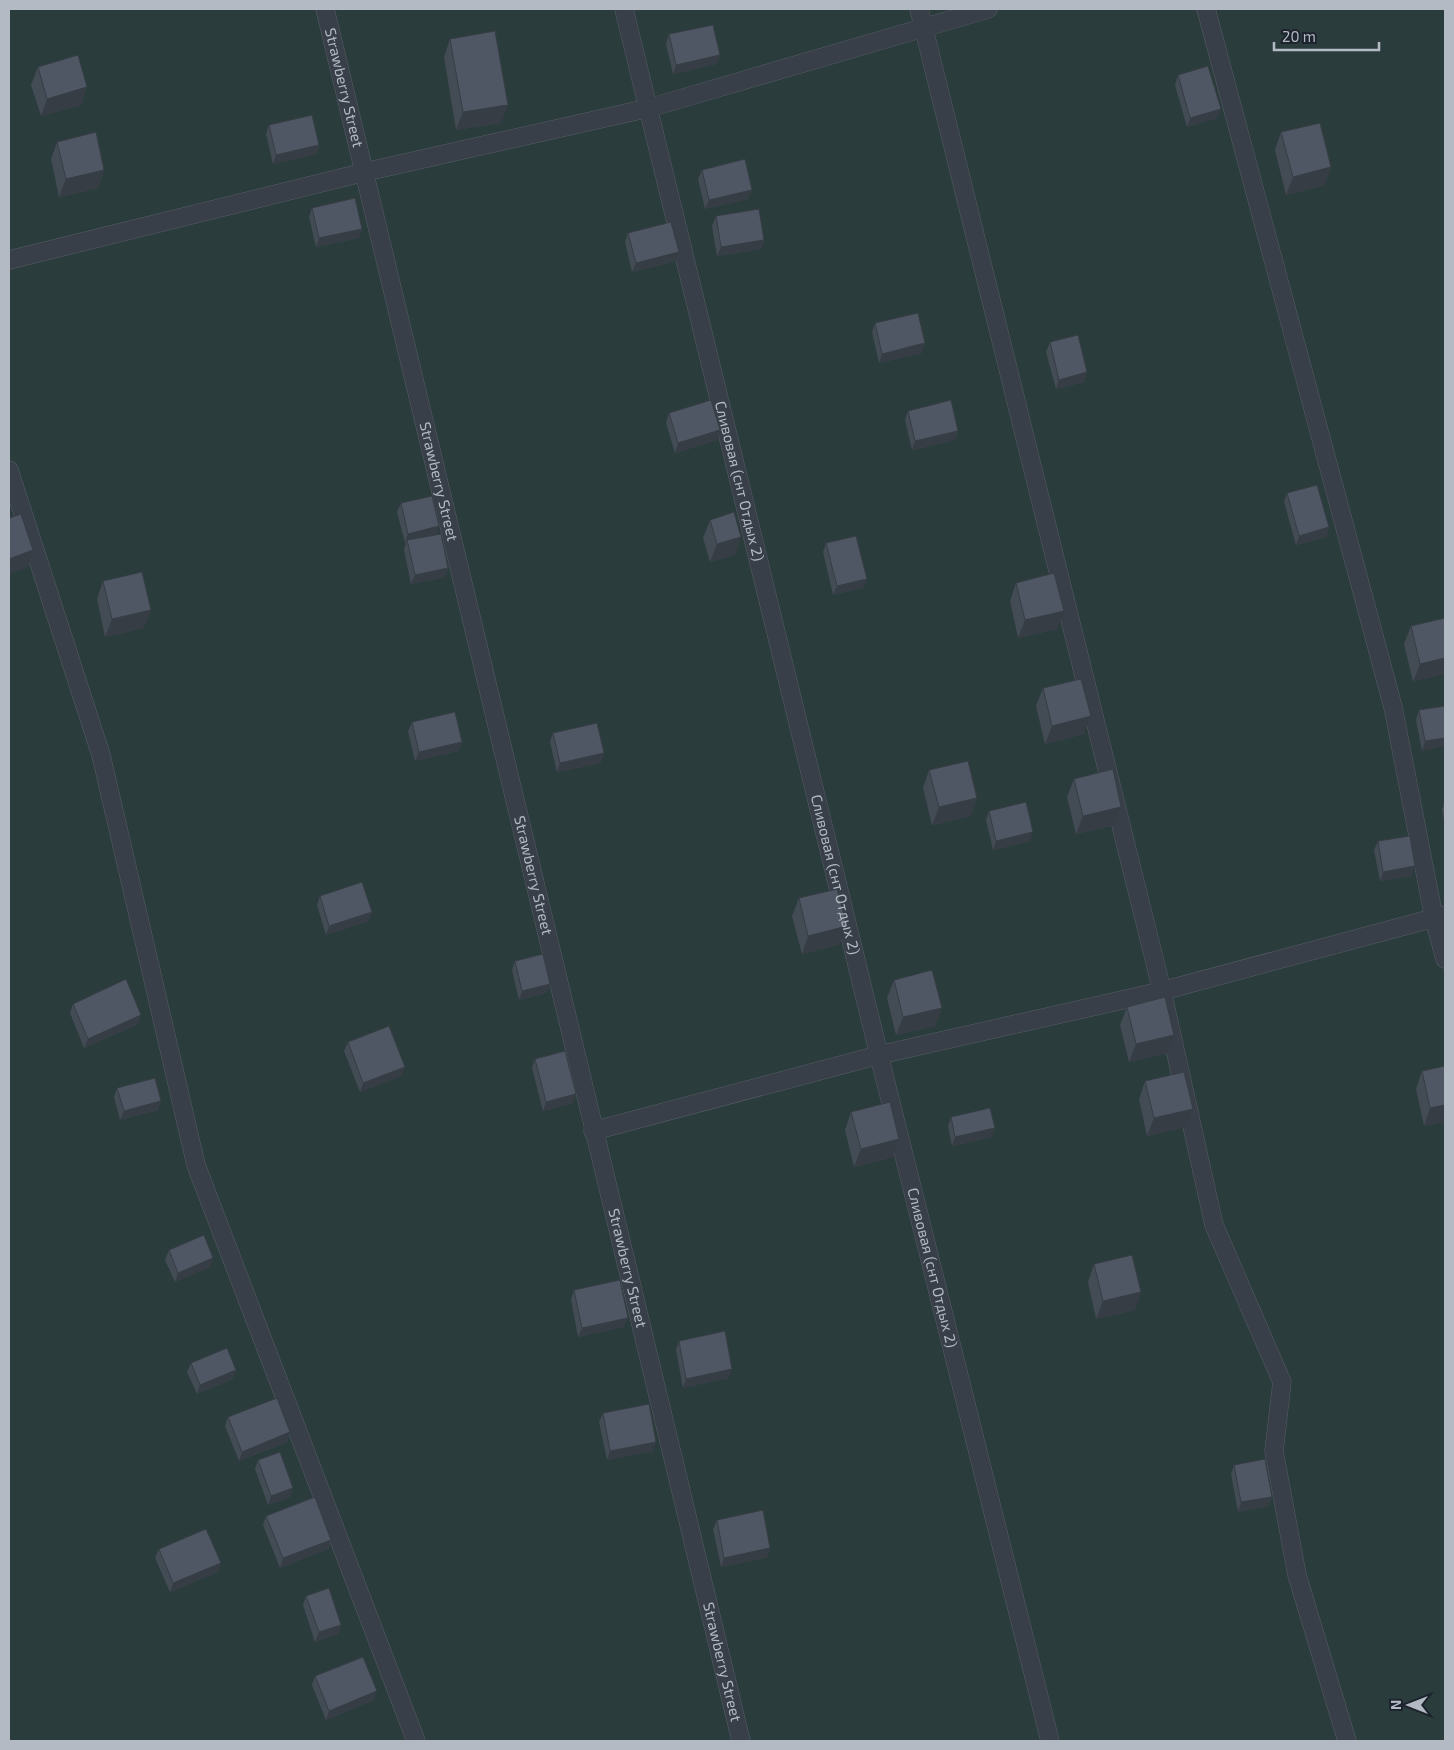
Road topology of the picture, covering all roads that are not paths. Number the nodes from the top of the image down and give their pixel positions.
1 (325, 9) edge
2 (624, 9) edge
3 (919, 9) edge
4 (988, 9) edge
5 (1206, 9) edge
6 (923, 27) junction
7 (649, 108) junction
8 (365, 172) junction
9 (9, 260) edge
10 (9, 470) edge
11 (1440, 916) edge
12 (1445, 959) edge
13 (1162, 991) junction
14 (879, 1055) junction
15 (594, 1131) junction
16 (416, 1741) edge
17 (741, 1741) edge
18 (1050, 1741) edge
19 (1347, 1741) edge

1 - 8 lane, Strawberry Street
2 - 7 lane, Сливовая (снт Отдых 2)
3 - 6 lane
4 - 6 lane
5 - 11 lane
6 - 7 lane
6 - 13 lane
7 - 8 lane
7 - 14 lane, Сливовая (снт Отдых 2)
8 - 9 lane
8 - 15 lane, Strawberry Street
10 - 16 lane
11 - 12 lane
11 - 13 lane
13 - 14 lane
13 - 19 lane
14 - 15 lane
14 - 18 lane, Сливовая (снт Отдых 2)
15 - 17 lane, Strawberry Street

